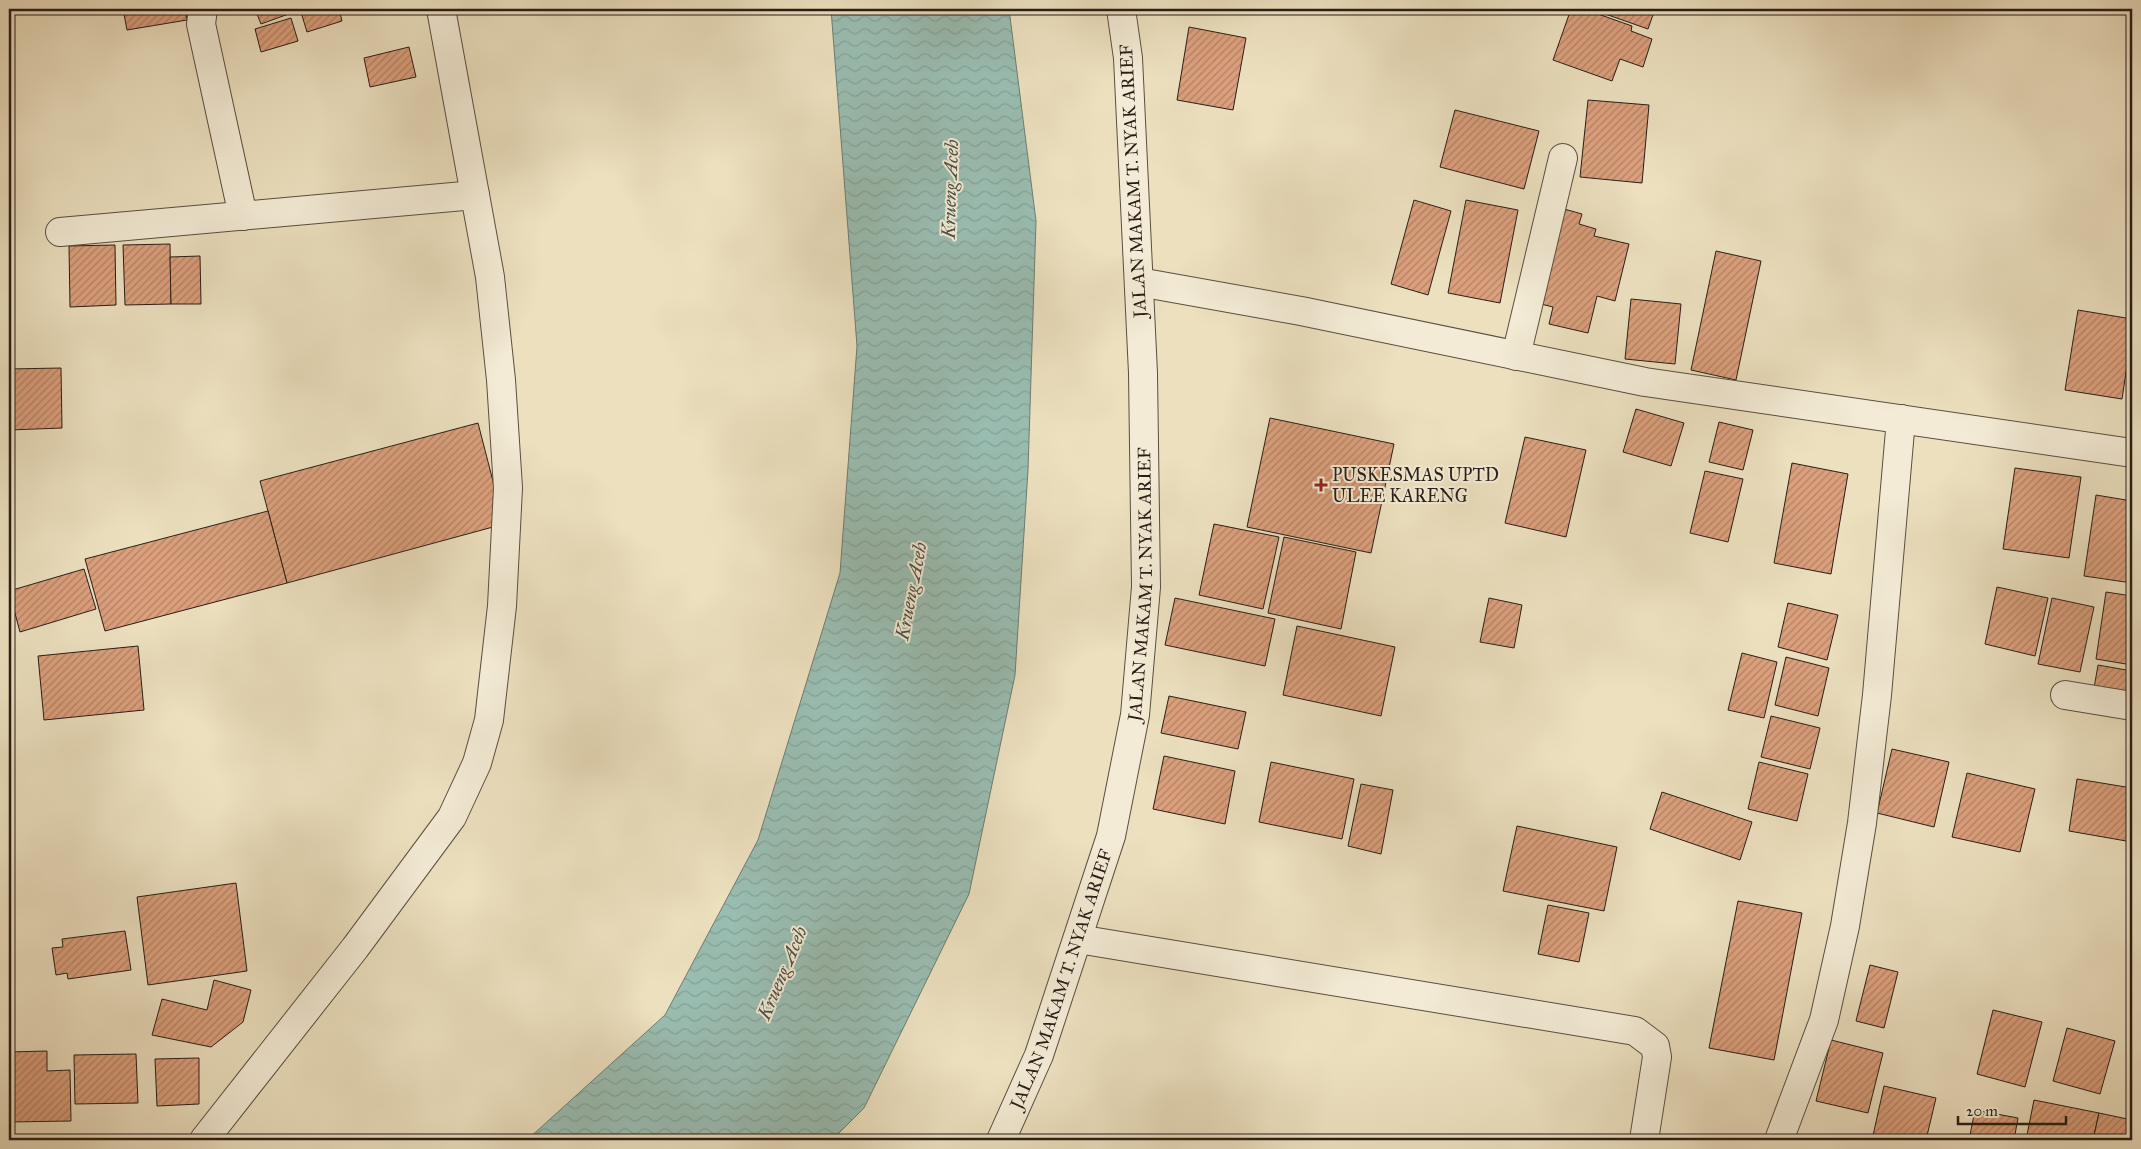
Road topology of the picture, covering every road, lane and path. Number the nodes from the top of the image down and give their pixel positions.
1 (203, 9) edge
2 (441, 9) edge
3 (1122, 9) edge
4 (1563, 158) dead end
5 (475, 195) junction
6 (242, 216) junction
7 (60, 232) dead end
8 (1139, 282) junction
9 (1516, 356) junction
10 (1901, 420) junction
11 (2132, 453) edge
12 (2064, 695) dead end
13 (2132, 706) edge
14 (1078, 939) junction
15 (204, 1140) edge
16 (1001, 1140) edge
17 (1644, 1140) edge
18 (1778, 1140) edge

1 - 6 street
2 - 5 street
3 - 8 street, JALAN MAKAM T. NYAK ARIEF
4 - 9 street
5 - 6 street
5 - 15 street
6 - 7 street
8 - 9 street
8 - 14 street, JALAN MAKAM T. NYAK ARIEF
9 - 10 street
10 - 11 street
10 - 18 street
12 - 13 street
14 - 16 street, JALAN MAKAM T. NYAK ARIEF
14 - 17 street

